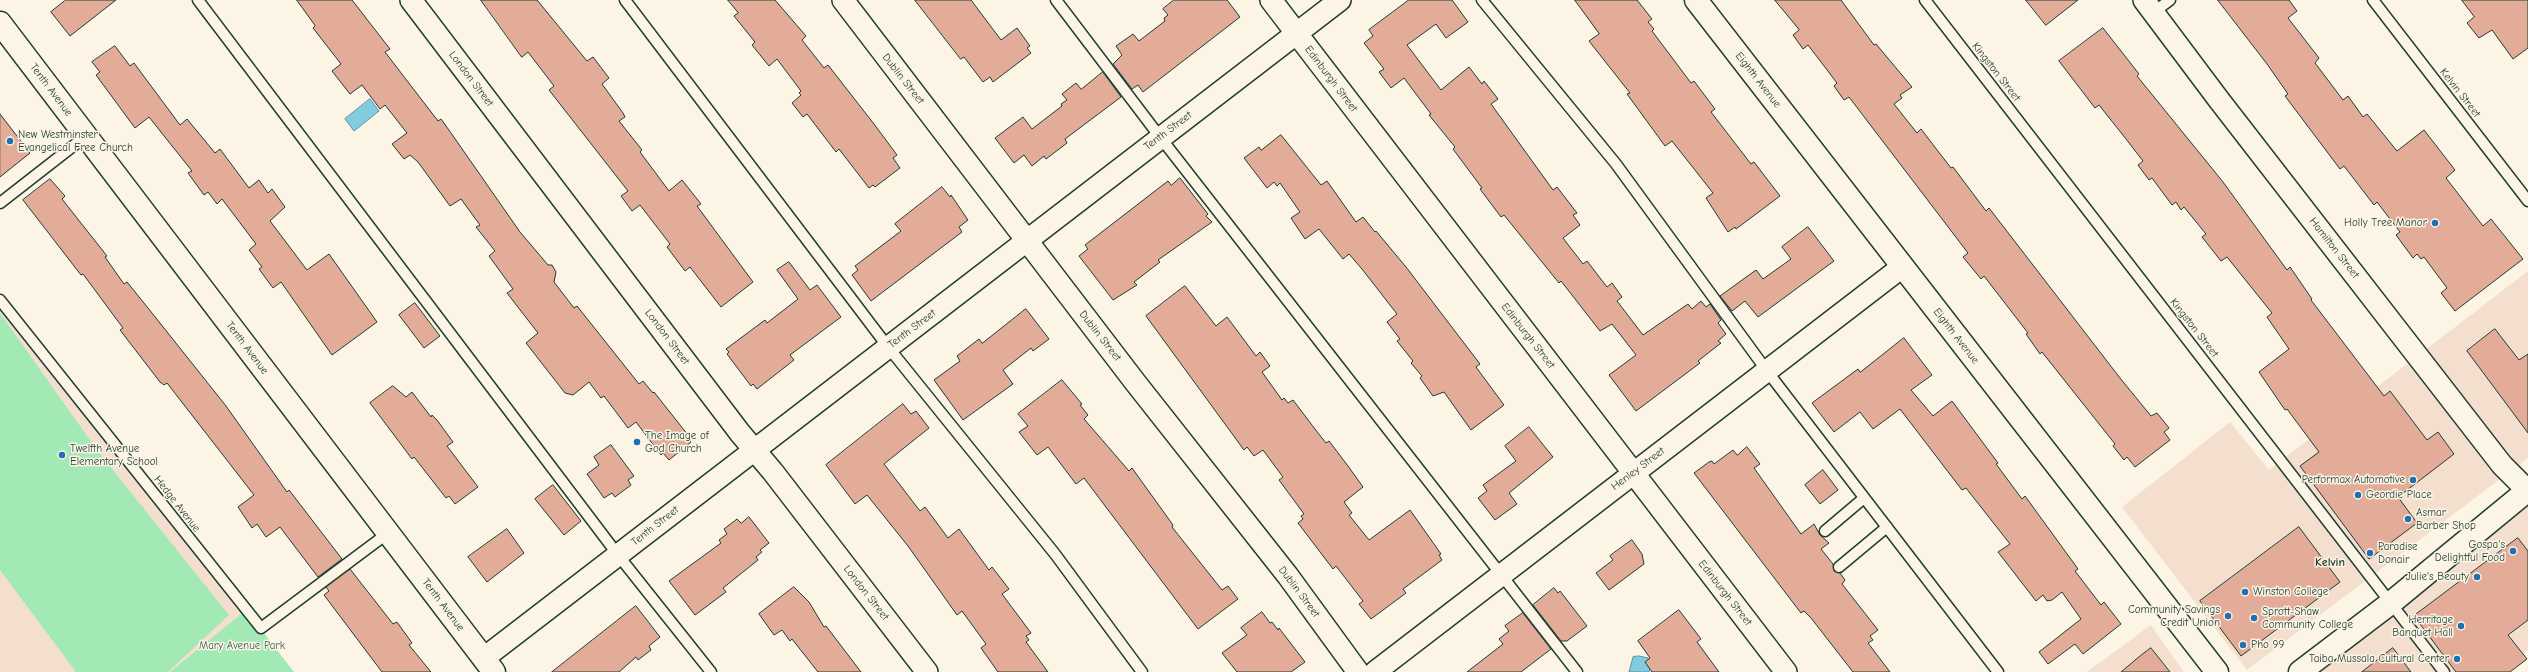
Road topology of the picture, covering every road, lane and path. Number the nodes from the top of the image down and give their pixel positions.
1 (198, 0) edge
2 (411, 0) edge
3 (625, 0) edge
4 (843, 0) edge
5 (1056, 0) edge
6 (1271, 0) edge
7 (1340, 0) edge
8 (1482, 0) edge
9 (1696, 0) edge
10 (1925, 0) edge
11 (2373, 0) edge
12 (2156, 4) edge
13 (0, 23) edge
14 (1297, 34) junction
15 (86, 136) junction
16 (1160, 137) junction
17 (2528, 201) edge
18 (0, 203) edge
19 (1028, 240) junction
20 (1902, 267) junction
21 (0, 300) edge
22 (888, 347) junction
23 (1767, 371) junction
24 (754, 450) junction
25 (1633, 473) junction
26 (2528, 490) edge
27 (1864, 498) junction
28 (1887, 527) junction
29 (1824, 531) dead end
30 (388, 532) junction
31 (618, 555) junction
32 (1839, 568) dead end
33 (1501, 575) junction
34 (2392, 602) junction
35 (489, 665) edge
36 (711, 672) edge
37 (927, 672) edge
38 (1142, 672) edge
39 (1358, 672) edge
40 (1375, 672) edge
41 (1576, 672) edge
42 (1786, 672) edge
43 (1998, 672) edge
44 (2217, 672) edge
45 (2300, 672) edge
46 (2444, 672) edge

1 - 31 lane
2 - 24 street, London Street
3 - 22 lane
4 - 19 street, Dublin Street
5 - 16 lane
6 - 14 street, Edinburgh Street
7 - 14 street, Tenth Street
8 - 23 lane
9 - 20 street, Eighth Avenue
10 - 34 lane, Kingston Street
11 - 17 lane, Kelvin Street
12 - 26 street, Hamilton Street
13 - 15 street, Tenth Avenue
14 - 16 street, Tenth Street
14 - 25 street, Edinburgh Street
15 - 18 lane
15 - 30 street, Tenth Avenue
16 - 19 street, Tenth Street
16 - 33 lane
19 - 22 street, Tenth Street
19 - 39 street, Dublin Street
20 - 23 street, Henley Street
20 - 44 street, Eighth Avenue
21 - 30 lane, Hedge Avenue
22 - 24 street, Tenth Street
22 - 38 lane
23 - 25 street, Henley Street
23 - 27 lane
24 - 31 street, Tenth Street
24 - 37 street, London Street
25 - 33 street, Henley Street
25 - 42 street, Edinburgh Street
26 - 34 street
27 - 28 lane
27 - 29 lane
28 - 32 lane
28 - 43 lane
30 - 35 street, Tenth Avenue
31 - 35 street, Tenth Street
31 - 36 lane
33 - 40 street, Henley Street
33 - 41 lane
34 - 45 street
34 - 46 lane, Kingston Street

